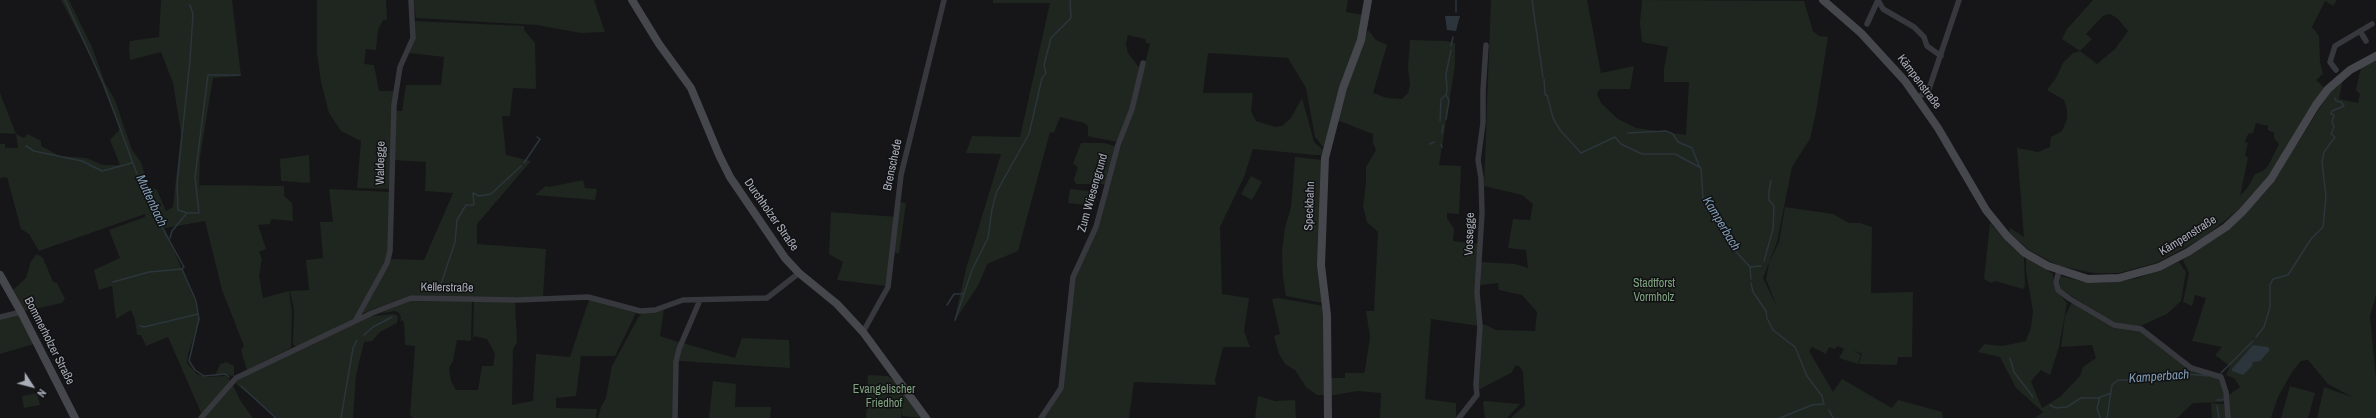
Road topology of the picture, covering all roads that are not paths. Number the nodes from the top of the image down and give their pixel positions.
1 (411, 0) edge
2 (632, 0) edge
3 (944, 0) edge
4 (1368, 0) edge
5 (1823, 0) edge
6 (1878, 0) edge
7 (1959, 0) edge
8 (1834, 4) edge
9 (1867, 24) dead end
10 (2372, 24) dead end
11 (2360, 31) junction
12 (2366, 41) dead end
13 (1486, 46) dead end
14 (1941, 56) junction
15 (2376, 56) edge
16 (1143, 63) dead end
17 (2336, 70) dead end
18 (1918, 98) junction
19 (2059, 271) junction
20 (799, 273) junction
21 (0, 275) edge
22 (700, 300) junction
23 (21, 312) junction
24 (0, 317) edge
25 (355, 321) junction
26 (863, 332) junction
27 (75, 418) edge
28 (201, 418) edge
29 (675, 418) edge
30 (926, 418) edge
31 (1041, 418) edge
32 (1328, 418) edge
33 (1459, 418) edge
34 (2228, 418) edge

1 - 25 street, Waldegge
2 - 20 street, Durchholzer Straße
3 - 26 street, Brenschede
4 - 32 street, Speckbahn
5 - 8 street, Kämpenstraße
6 - 9 street
6 - 14 street
7 - 14 street
8 - 18 street, Kämpenstraße
10 - 11 street
11 - 12 street
11 - 17 street
13 - 33 street, Vossegge
14 - 18 street
15 - 19 street, Kämpenstraße
16 - 31 street, Zum Wiesengrund
18 - 19 street, Kämpenstraße
19 - 34 street
20 - 22 street, Kellerstraße
20 - 26 street, Durchholzer Straße
21 - 23 street, Bommerholzer Straße
22 - 25 street, Kellerstraße
22 - 29 street
23 - 24 street
23 - 27 street, Bommerholzer Straße
25 - 28 street, Kellerstraße
26 - 30 street, Durchholzer Straße

